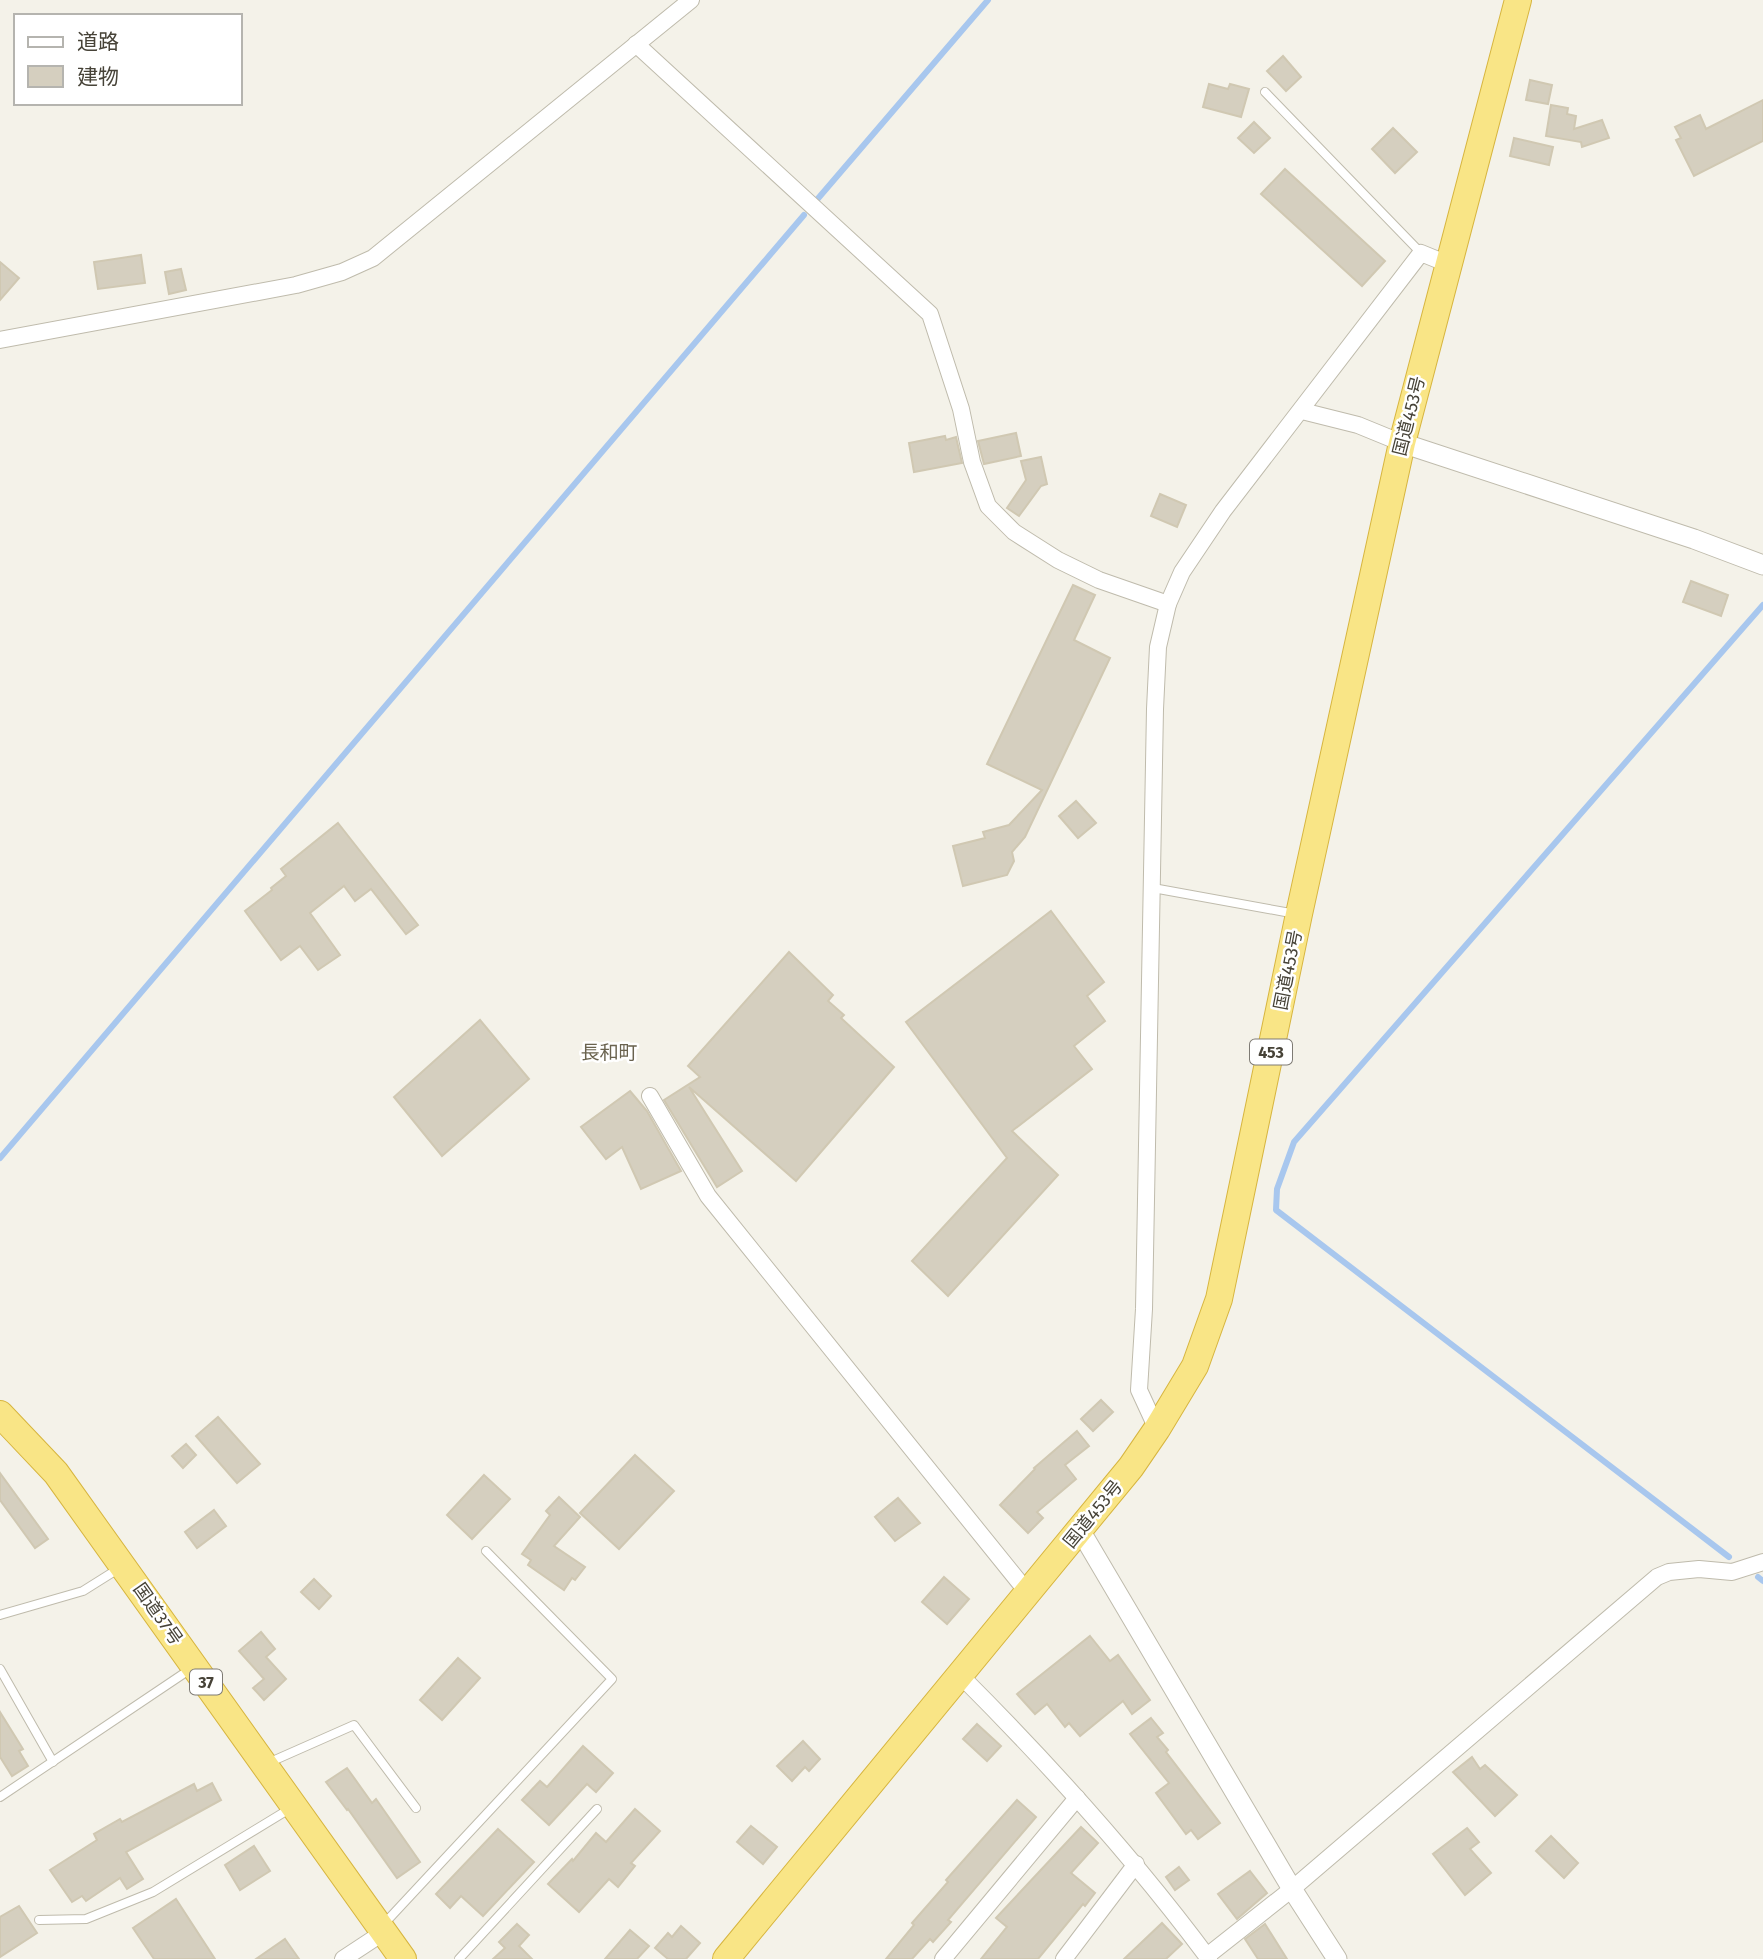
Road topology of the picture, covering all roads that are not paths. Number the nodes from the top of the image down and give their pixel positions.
1 (691, 0) edge
2 (1518, 0) edge
3 (636, 44) junction
4 (1265, 92) dead end
5 (1421, 253) junction
6 (1448, 264) junction
7 (0, 340) edge
8 (1302, 411) junction
9 (1402, 443) junction
10 (1763, 565) edge
11 (1168, 604) junction
12 (1153, 888) junction
13 (1299, 914) junction
14 (650, 1096) dead end
15 (0, 1413) edge
16 (1157, 1429) junction
17 (1080, 1530) junction
18 (486, 1551) dead end
19 (1763, 1562) edge
20 (123, 1565) junction
21 (1028, 1593) junction
22 (0, 1615) edge
23 (195, 1667) junction
24 (0, 1670) edge
25 (961, 1675) junction
26 (53, 1762) junction
27 (265, 1764) junction
28 (0, 1797) edge
29 (1077, 1798) junction
30 (295, 1806) junction
31 (416, 1808) dead end
32 (597, 1809) dead end
33 (1136, 1864) junction
34 (1292, 1889) junction
35 (39, 1920) dead end
36 (383, 1929) junction
37 (1208, 1958) edge
38 (343, 1959) edge
39 (403, 1959) edge
40 (459, 1959) edge
41 (726, 1959) edge
42 (943, 1959) edge
43 (1064, 1959) edge
44 (1337, 1959) edge

1 - 3 street
2 - 6 highway, 国道453号 / 453
3 - 7 street
3 - 11 street
4 - 5 lane
5 - 6 street
5 - 8 street
6 - 9 highway, 国道453号 / 453
8 - 9 street
8 - 11 street
9 - 10 street
9 - 13 highway, 国道453号 / 453
11 - 12 street
12 - 13 lane
12 - 16 street
13 - 16 highway, 国道453号 / 453
14 - 21 street
15 - 20 highway, 国道37号 / 37
16 - 17 highway, 国道453号 / 453
17 - 21 highway, 国道453号 / 453
17 - 34 street
18 - 36 lane
19 - 34 street
20 - 22 lane
20 - 23 highway, 国道37号 / 37
21 - 25 highway, 国道453号 / 453
23 - 26 lane
23 - 27 highway, 国道37号 / 37
24 - 26 lane
25 - 29 street
25 - 41 highway, 国道453号 / 453
26 - 28 lane
27 - 30 highway, 国道37号 / 37
27 - 31 lane
29 - 33 street
29 - 42 street
30 - 35 lane
30 - 36 highway, 国道37号 / 37
32 - 40 lane
33 - 37 street
33 - 43 street
34 - 37 street
34 - 44 street
36 - 38 street
36 - 39 highway, 国道37号 / 37

